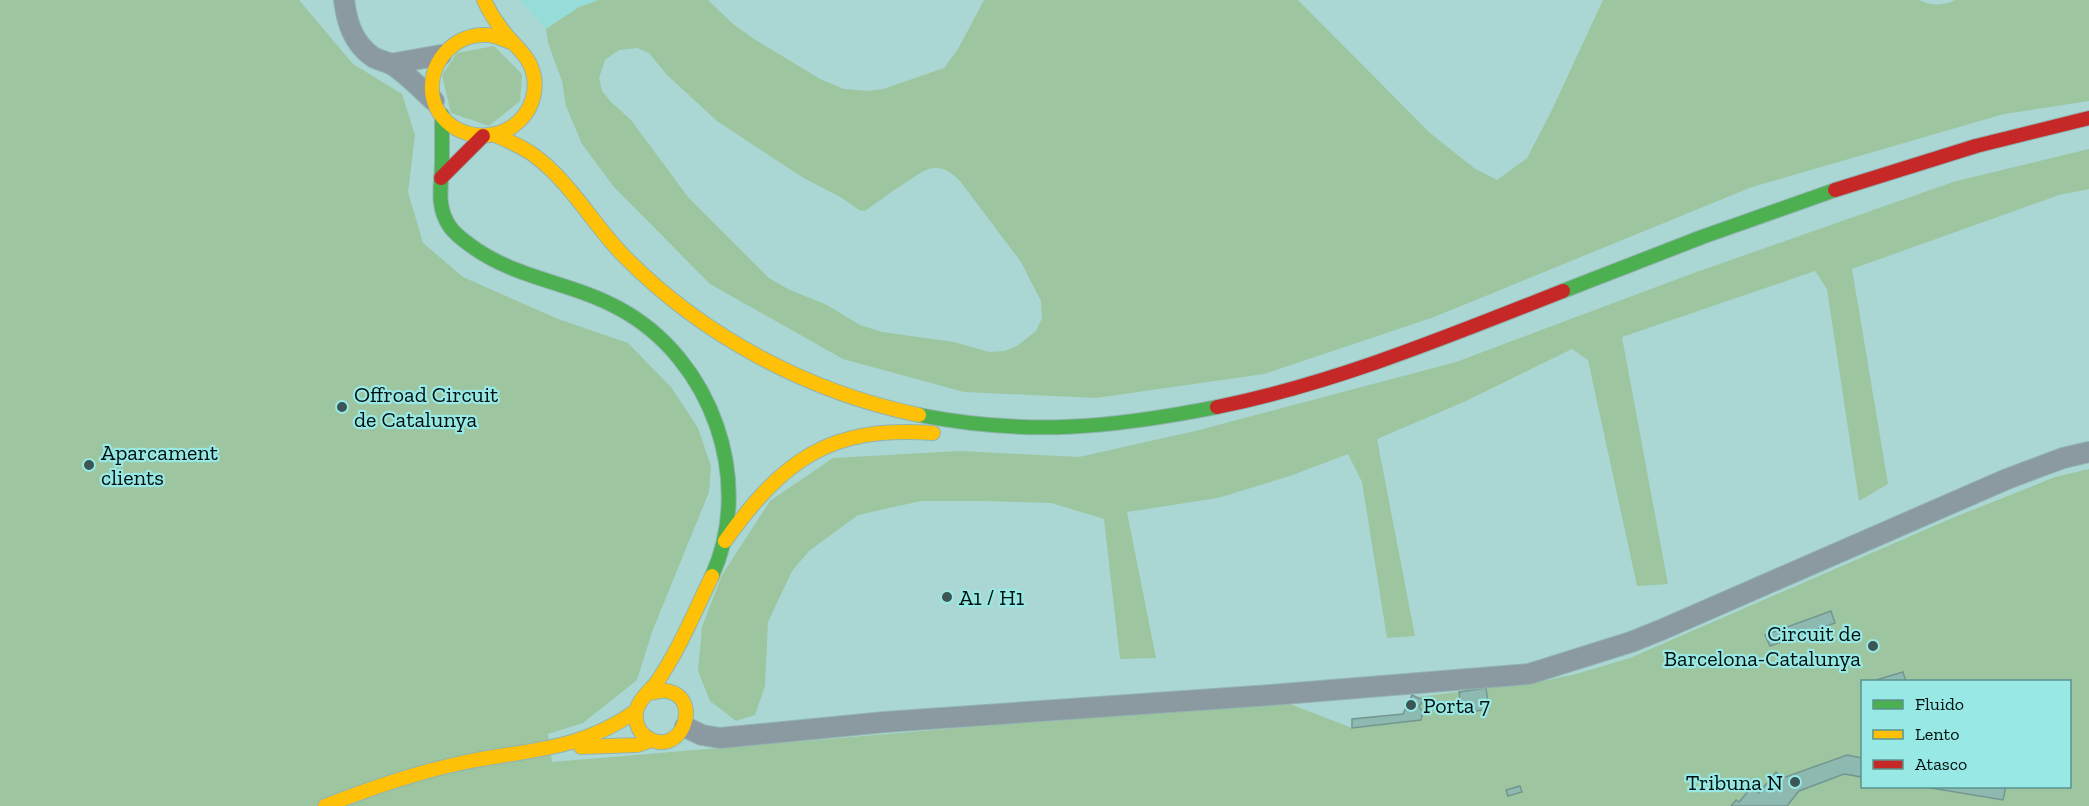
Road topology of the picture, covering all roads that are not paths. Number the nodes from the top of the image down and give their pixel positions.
1 (344, 0) edge
2 (484, 0) edge
3 (462, 24) dead end
4 (513, 43) junction
5 (447, 49) junction
6 (390, 64) junction
7 (534, 97) junction
8 (438, 108) junction
9 (538, 116) dead end
10 (2089, 118) edge
11 (489, 136) junction
12 (549, 148) dead end
13 (441, 178) junction
14 (573, 193) junction
15 (1030, 428) junction
16 (2089, 452) edge
17 (725, 541) junction
18 (680, 638) junction
19 (650, 693) junction
20 (674, 693) junction
21 (636, 711) junction
22 (685, 727) junction
23 (652, 740) junction
24 (556, 748) junction
25 (325, 806) edge

1 - 6 street
2 - 4 main road
3 - 5 main road
4 - 5 main road
4 - 7 main road
5 - 6 street
5 - 8 main road
6 - 8 street
7 - 9 main road
7 - 11 main road
8 - 11 main road
8 - 13 main road
10 - 15 main road
11 - 13 main road
11 - 14 main road
12 - 14 main road
13 - 17 main road
14 - 15 main road
15 - 17 main road
16 - 22 street
17 - 18 main road
18 - 19 main road
18 - 20 main road
19 - 20 main road
19 - 21 main road
20 - 22 main road
21 - 23 main road
21 - 24 main road
22 - 23 main road
23 - 24 main road
24 - 25 main road

